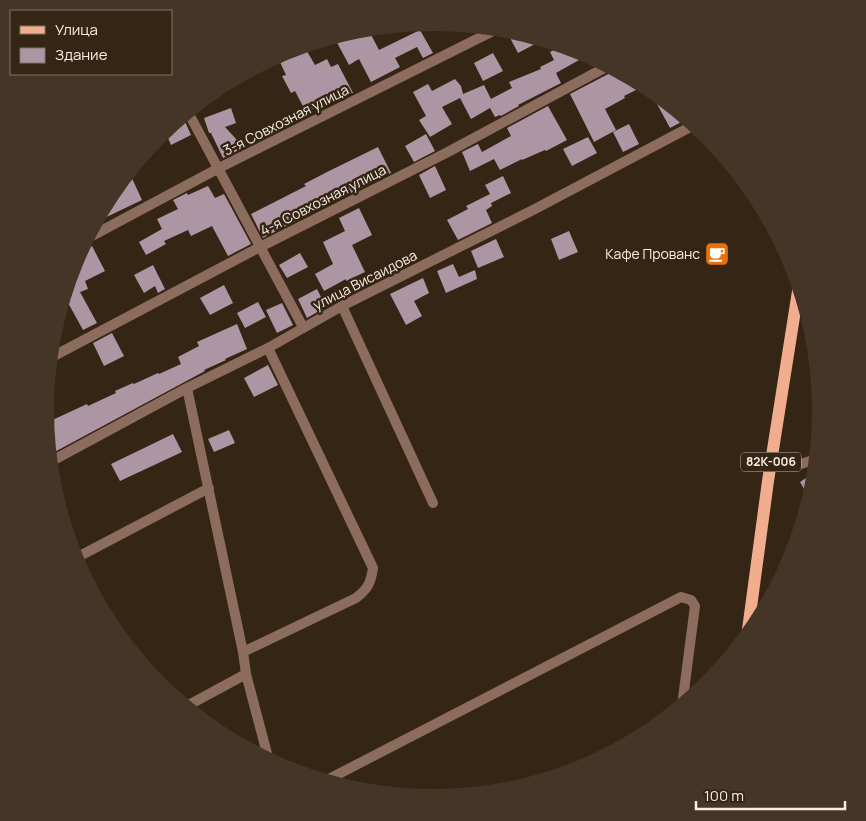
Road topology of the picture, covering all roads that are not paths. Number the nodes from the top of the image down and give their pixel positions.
1 (486, 35) edge
2 (601, 70) edge
3 (191, 118) edge
4 (687, 129) edge
5 (218, 168) junction
6 (99, 232) edge
7 (260, 247) junction
8 (796, 303) edge
9 (342, 306) junction
10 (303, 327) junction
11 (268, 348) junction
12 (58, 354) edge
13 (188, 388) junction
14 (57, 458) edge
15 (809, 461) edge
16 (801, 464) dead end
17 (209, 488) junction
18 (433, 504) dead end
19 (82, 555) edge
20 (749, 619) edge
21 (243, 652) junction
22 (246, 674) junction
23 (683, 696) edge
24 (192, 703) edge
25 (267, 752) edge
26 (334, 777) edge

1 - 5 street, 3-я Совхозная улица
2 - 7 street, 4-я Совхозная улица
3 - 5 street
4 - 9 street, улица Висаидова
5 - 6 street, 3-я Совхозная улица
5 - 7 street
7 - 10 street
7 - 12 street, 4-я Совхозная улица
8 - 20 main road, 82К-006
9 - 10 street, улица Висаидова
9 - 18 street
10 - 11 street, улица Висаидова
11 - 13 street, улица Висаидова
11 - 21 street
13 - 14 street, улица Висаидова
13 - 17 street
15 - 16 street
17 - 19 street
17 - 21 street
21 - 22 street
22 - 24 street
22 - 25 street
23 - 26 street

